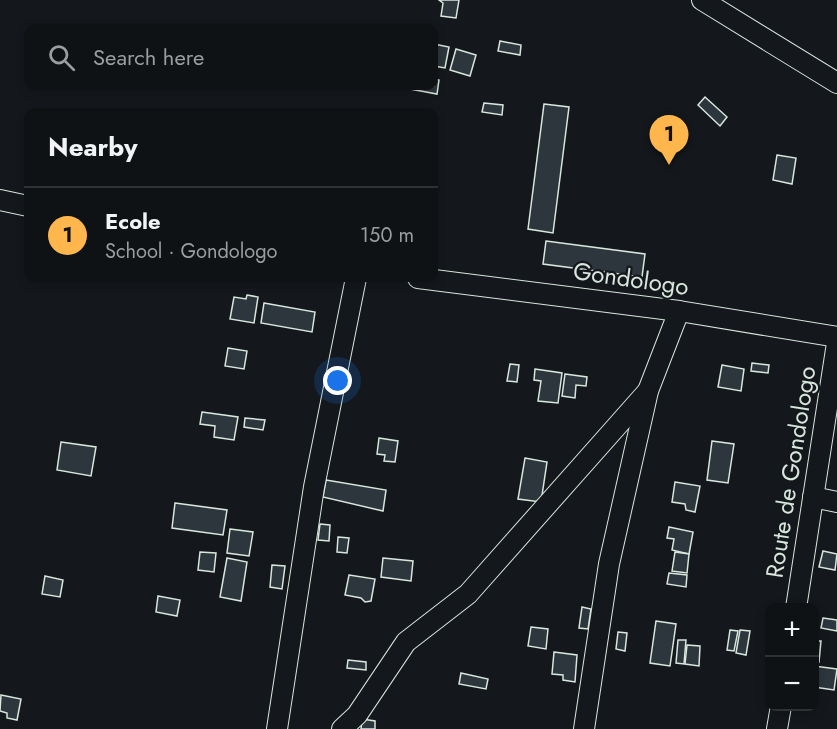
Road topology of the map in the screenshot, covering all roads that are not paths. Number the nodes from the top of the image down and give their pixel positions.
1 (702, 0) edge
2 (837, 83) edge
3 (0, 200) edge
4 (24, 205) edge
5 (438, 281) edge
6 (355, 282) edge
7 (679, 311) junction
8 (837, 337) edge
9 (837, 344) edge
10 (648, 391) junction
11 (813, 497) junction
12 (837, 502) edge
13 (797, 603) edge
14 (780, 711) edge
15 (277, 729) edge
16 (342, 729) edge
17 (584, 729) edge
18 (777, 729) edge

1 - 2 street
3 - 4 street
5 - 7 street, Gondologo
6 - 15 street
7 - 8 street, Gondologo
7 - 10 street
9 - 11 street, Route de Gondologo
10 - 16 street
10 - 17 street
11 - 12 street
11 - 13 street, Route de Gondologo
14 - 18 street

